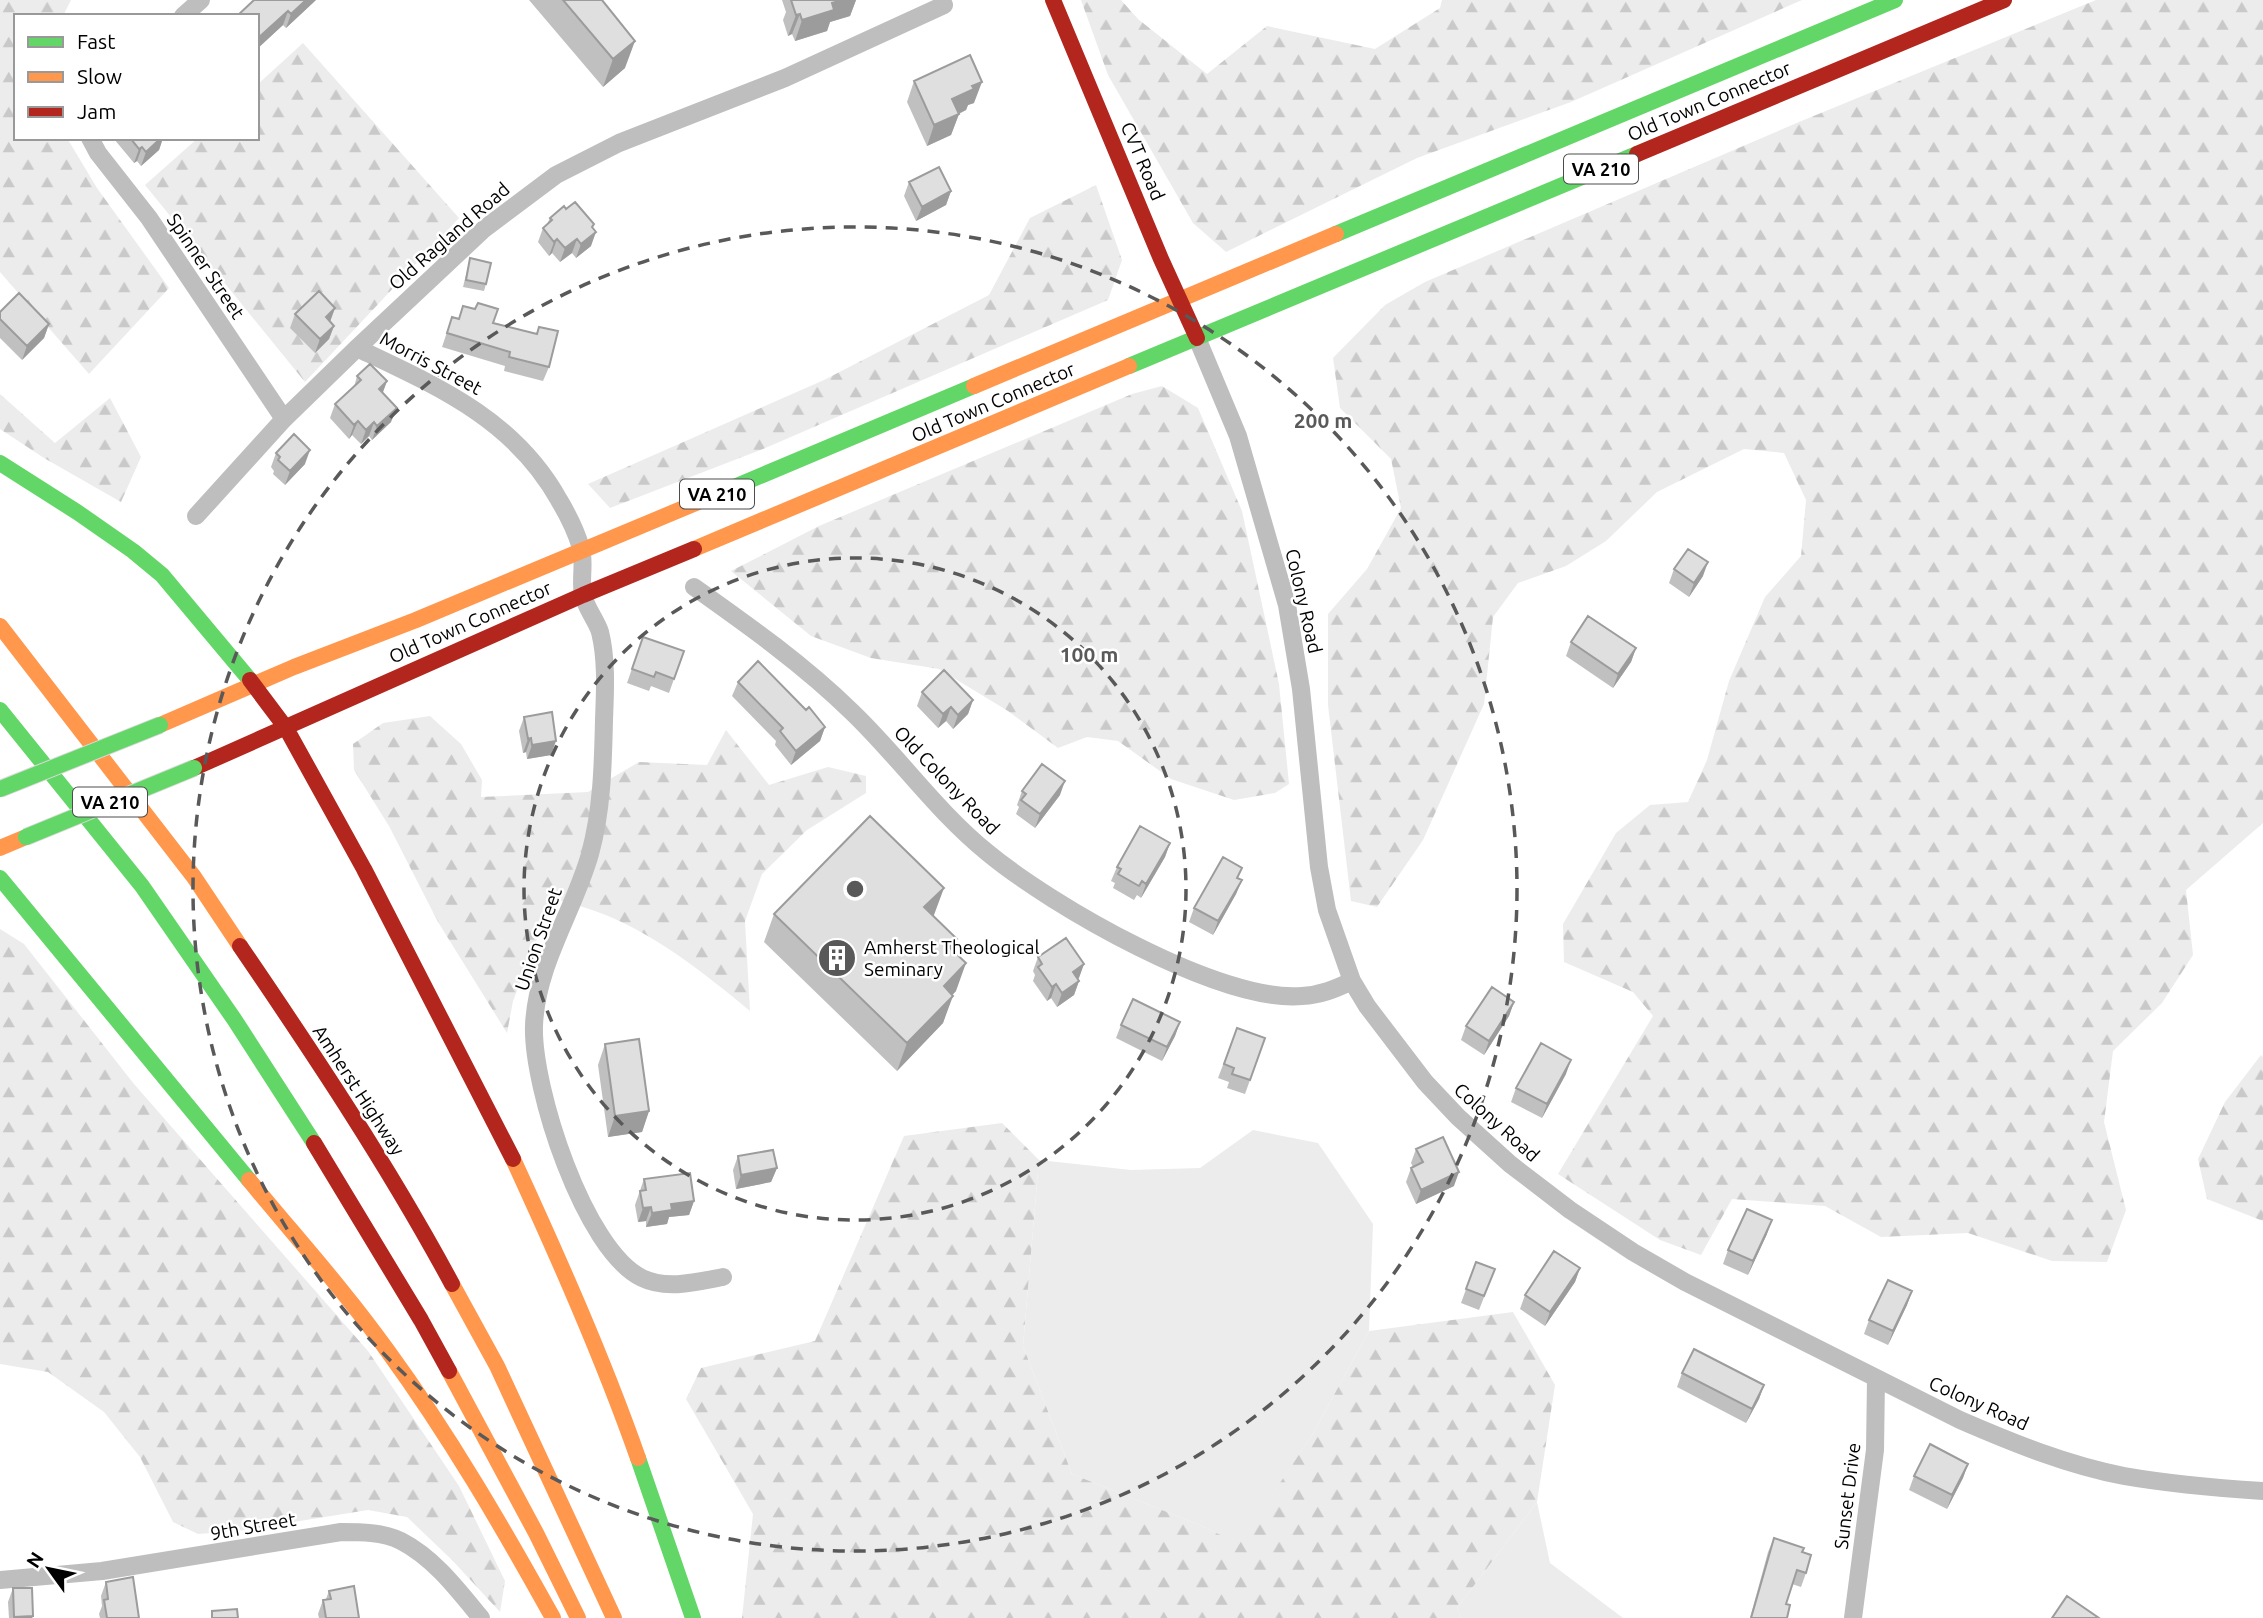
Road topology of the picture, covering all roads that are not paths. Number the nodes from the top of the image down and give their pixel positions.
1 (201, 0) edge
2 (1053, 0) edge
3 (1895, 0) edge
4 (2004, 0) edge
5 (944, 5) dead end
6 (185, 14) edge
7 (91, 140) edge
8 (1179, 300) junction
9 (1197, 338) junction
10 (357, 348) junction
11 (284, 419) junction
12 (0, 463) edge
13 (196, 516) dead end
14 (582, 550) junction
15 (694, 587) dead end
16 (583, 595) junction
17 (0, 626) edge
18 (254, 684) junction
19 (0, 710) edge
20 (286, 728) junction
21 (0, 789) edge
22 (0, 848) edge
23 (0, 878) edge
24 (1352, 981) junction
25 (723, 1277) dead end
26 (1876, 1379) junction
27 (2263, 1491) edge
28 (0, 1580) edge
29 (481, 1618) edge
30 (553, 1618) edge
31 (578, 1618) edge
32 (614, 1618) edge
33 (693, 1618) edge
34 (1853, 1618) edge

1 - 6 street
2 - 8 main road, CVT Road
3 - 8 main road, Old Town Connector / VA 210
4 - 9 main road, Old Town Connector / VA 210
5 - 10 street, Old Ragland Road
7 - 11 street, Spinner Street
8 - 9 main road, CVT Road
8 - 14 main road, Old Town Connector / VA 210
9 - 16 main road, Old Town Connector / VA 210
9 - 24 street, Colony Road
10 - 11 street, Old Ragland Road
10 - 14 street, Morris Street
11 - 13 street, Old Ragland Road
12 - 18 main road
14 - 16 street, Union Street
14 - 18 main road, Old Town Connector / VA 210
15 - 24 street, Old Colony Road
16 - 20 main road, Old Town Connector / VA 210
16 - 25 street, Union Street
17 - 32 main road, Amherst Highway
18 - 20 main road
18 - 21 main road, Old Town Connector / VA 210, bridge
19 - 31 main road
20 - 22 main road, Old Town Connector / VA 210, bridge
20 - 33 main road
23 - 30 main road
24 - 26 street, Colony Road
26 - 27 street, Colony Road
26 - 34 street, Sunset Drive
28 - 29 street, 9th Street

